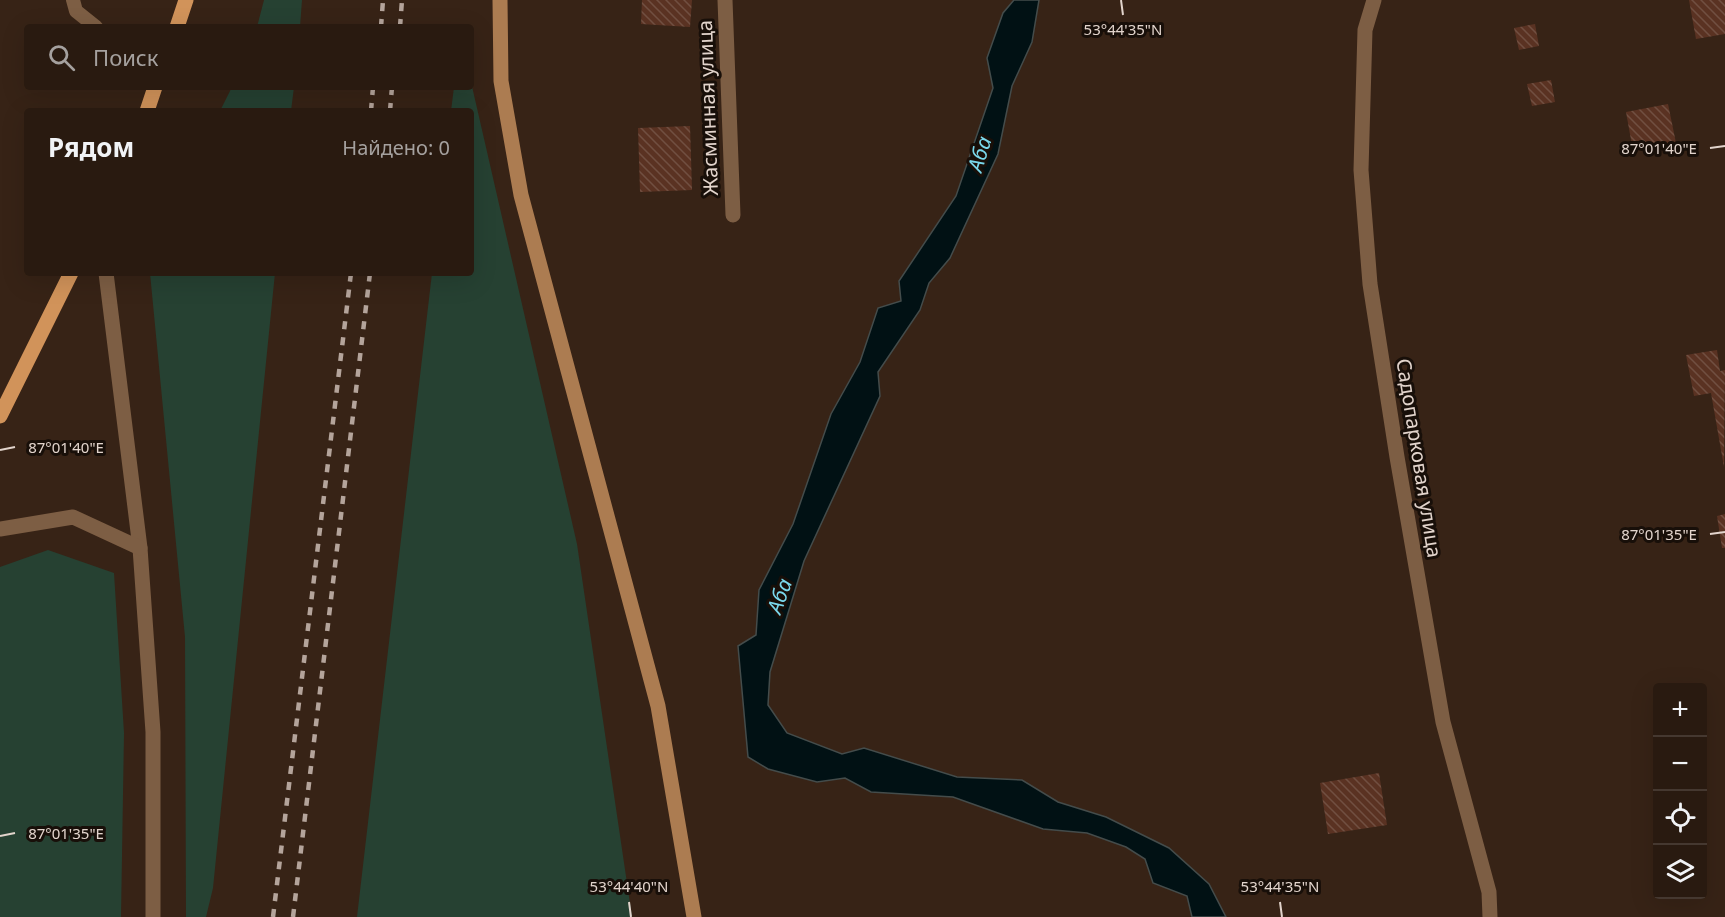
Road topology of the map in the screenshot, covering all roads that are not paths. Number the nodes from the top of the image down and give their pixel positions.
1 (73, 0) edge
2 (186, 0) edge
3 (500, 0) edge
4 (725, 0) edge
5 (1374, 0) edge
6 (92, 24) edge
7 (178, 24) edge
8 (154, 90) edge
9 (148, 108) edge
10 (733, 215) dead end
11 (70, 276) edge
12 (106, 276) edge
13 (0, 416) edge
14 (0, 530) edge
15 (140, 548) junction
16 (153, 917) edge
17 (694, 917) edge
18 (1490, 917) edge

1 - 6 lane
2 - 7 main road
3 - 17 main road
4 - 10 street, Жасминная улица
5 - 18 street, Садопарковая улица
8 - 9 main road
11 - 13 main road
12 - 15 street
14 - 15 street
15 - 16 street

